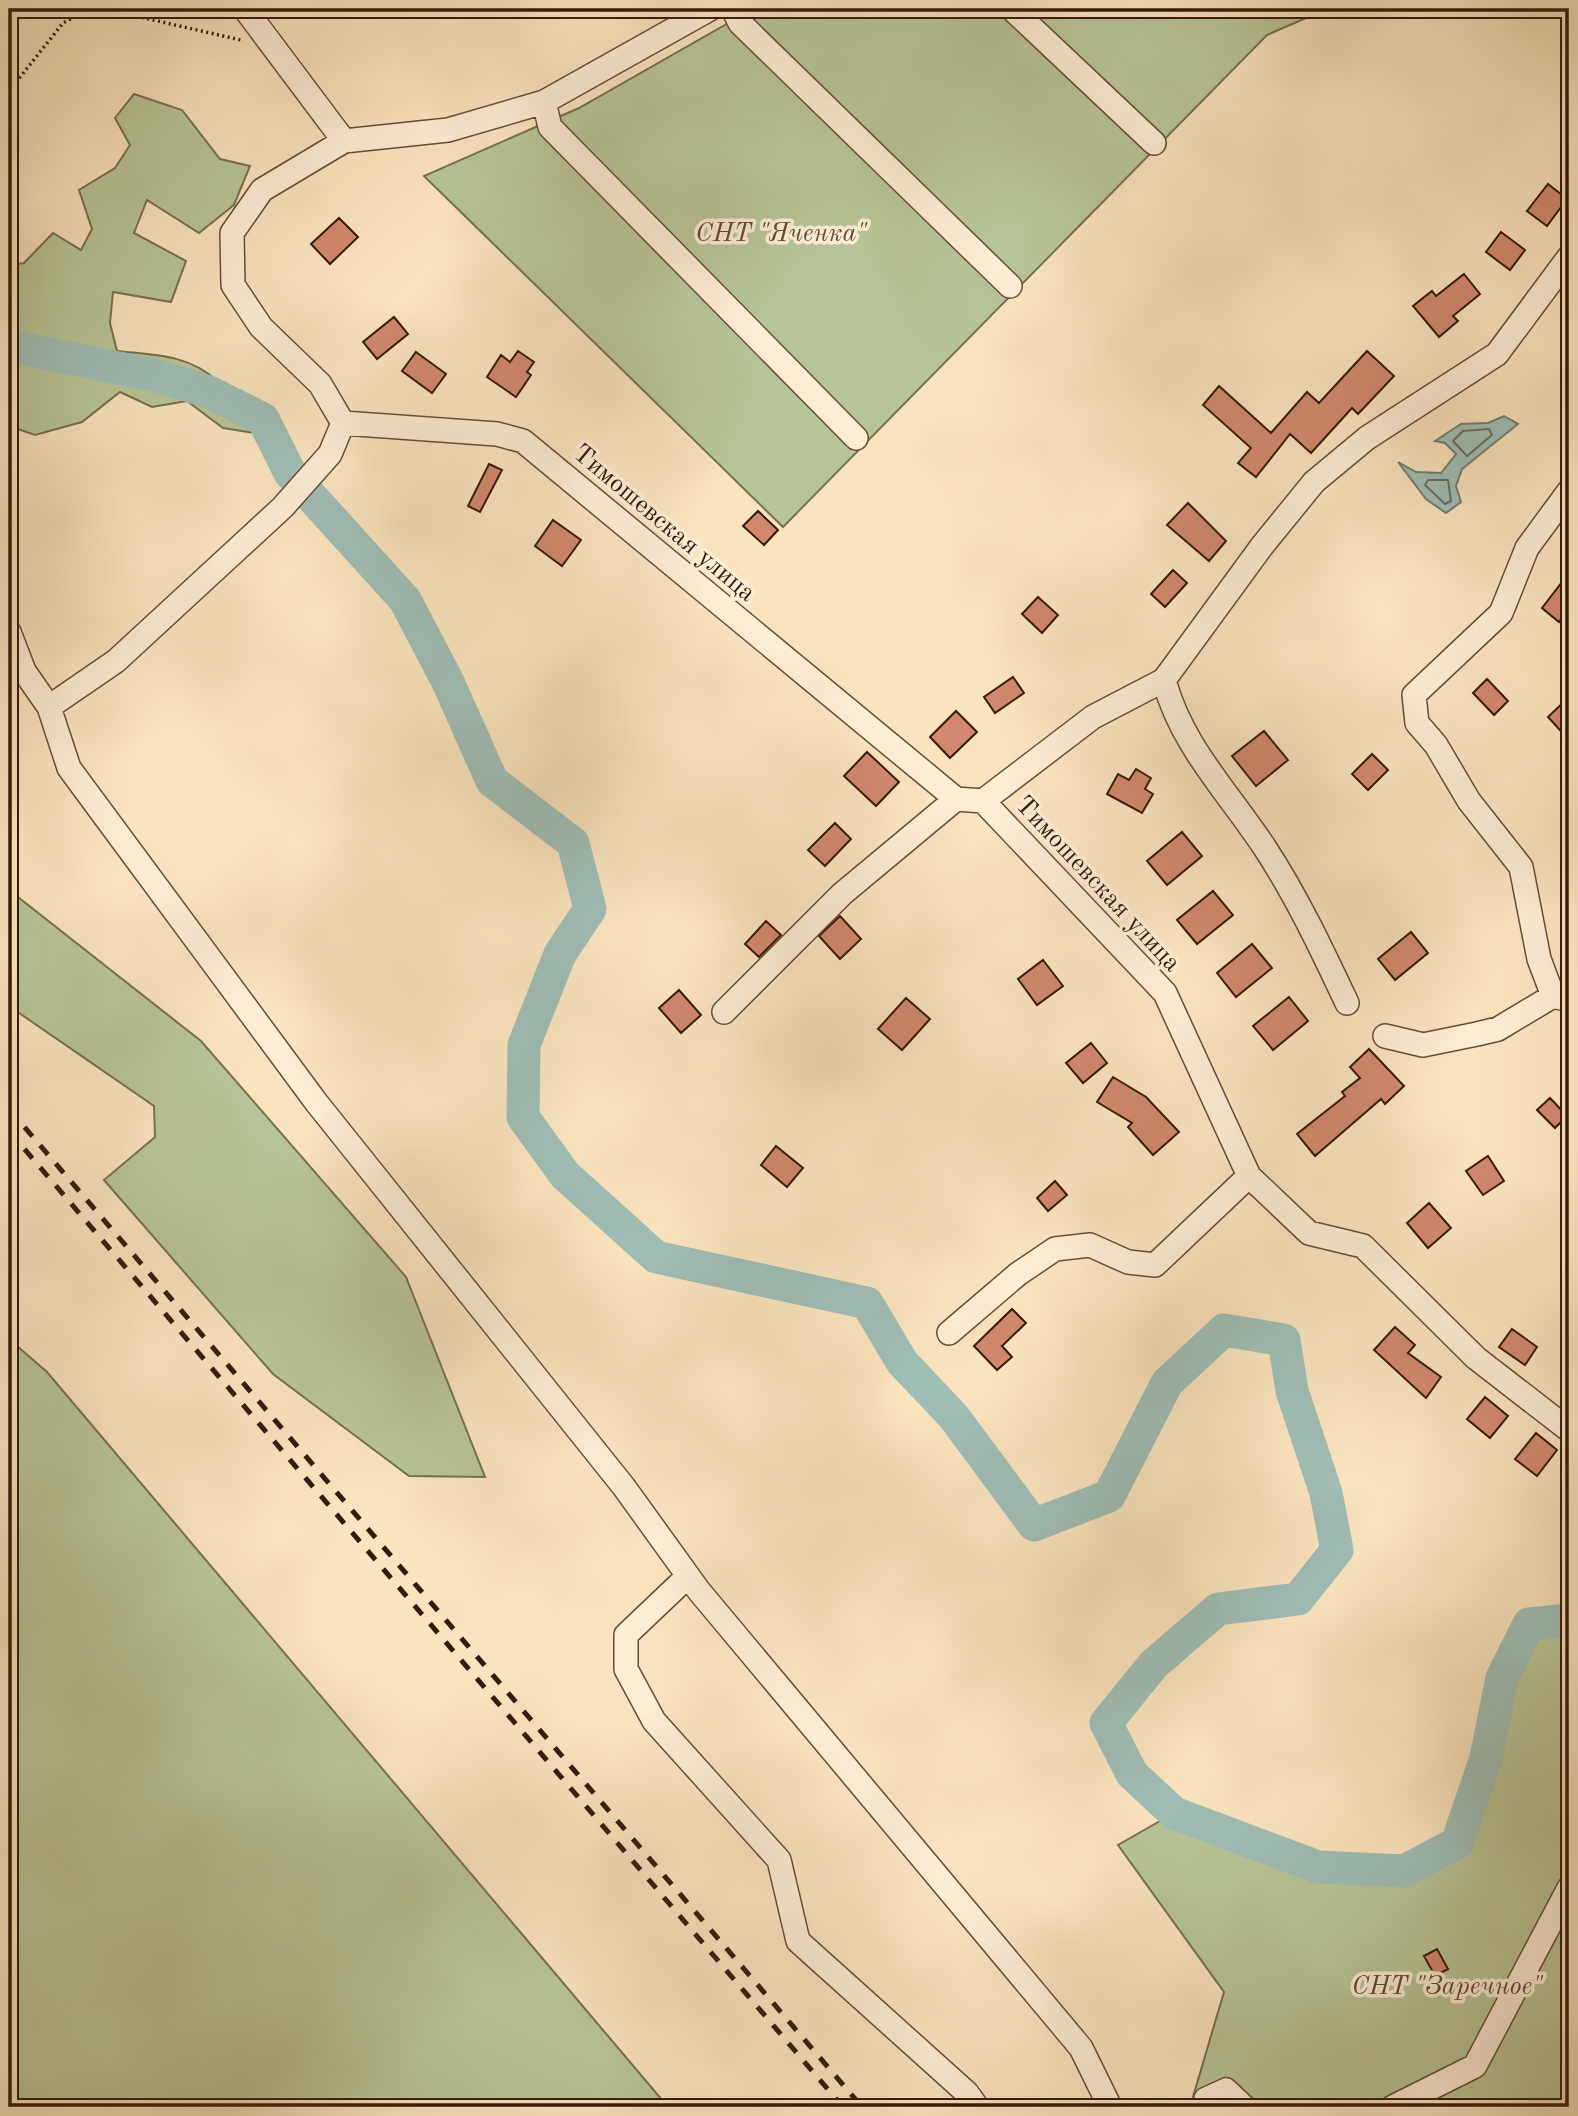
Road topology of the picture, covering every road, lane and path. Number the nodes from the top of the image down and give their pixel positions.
1 (89, 9) edge
2 (245, 9) edge
3 (710, 9) edge
4 (733, 9) edge
5 (1012, 9) edge
6 (82, 11) junction
7 (277, 52) junction
8 (9, 92) edge
9 (544, 102) junction
10 (344, 141) junction
11 (1154, 143) dead end
12 (1569, 257) edge
13 (1010, 286) dead end
14 (343, 423) junction
15 (856, 438) dead end
16 (1569, 491) edge
17 (9, 632) edge
18 (1164, 680) junction
19 (49, 707) junction
20 (956, 799) junction
21 (983, 801) junction
22 (1561, 998) edge
23 (1348, 1003) dead end
24 (724, 1012) dead end
25 (1385, 1036) dead end
26 (1249, 1176) junction
27 (949, 1333) dead end
28 (1569, 1430) edge
29 (693, 1584) junction
30 (1569, 1888) edge
31 (977, 2107) edge
32 (1110, 2107) edge
33 (1205, 2107) edge
34 (1244, 2107) edge
35 (1394, 2107) edge

1 - 6 path
2 - 7 street
3 - 9 street
4 - 13 street
5 - 11 street
6 - 7 path
6 - 8 path
7 - 10 street
9 - 10 street
9 - 15 street
10 - 14 street
12 - 18 street
14 - 19 street
14 - 20 street, Тимошевская улица
16 - 22 street
17 - 19 street
18 - 21 street
18 - 23 street
19 - 29 street
20 - 21 street, Тимошевская улица
20 - 24 street
21 - 26 street, Тимошевская улица
22 - 25 street
26 - 27 street
26 - 28 street, Тимошевская улица
29 - 31 street
29 - 32 street
30 - 35 street
33 - 34 street

